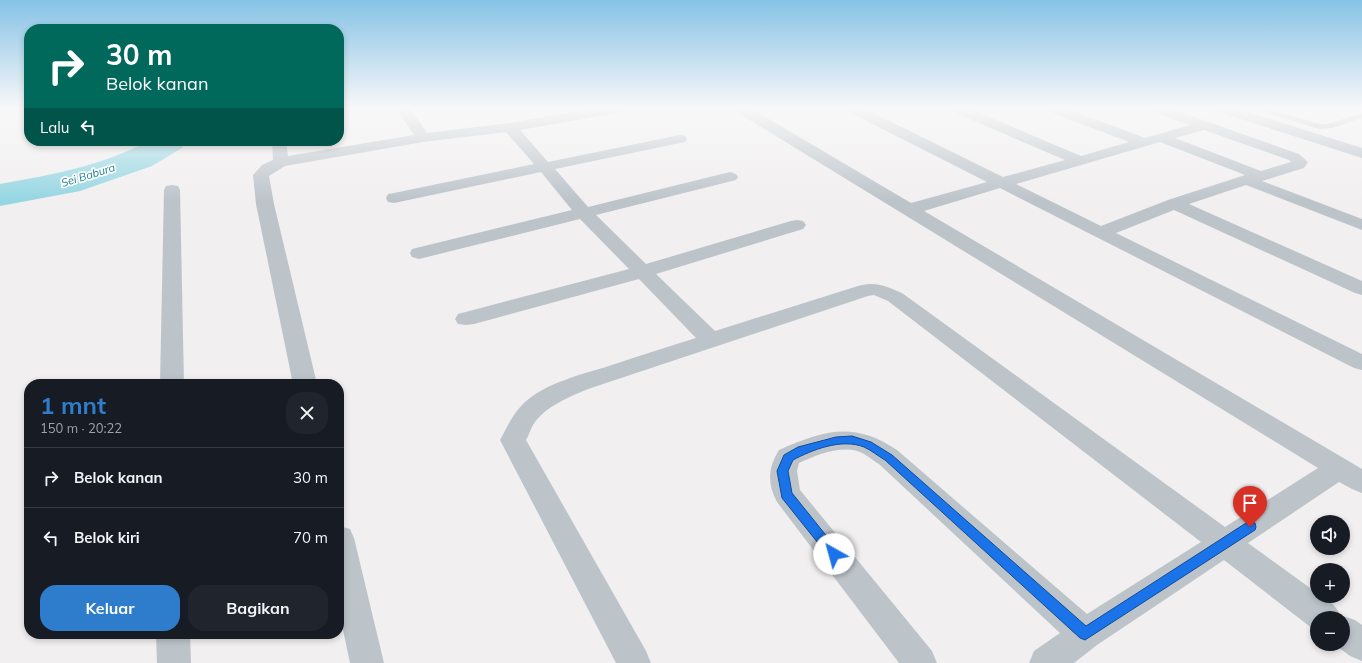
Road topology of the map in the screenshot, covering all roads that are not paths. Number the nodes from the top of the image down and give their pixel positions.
1 (417, 139) edge
2 (520, 139) edge
3 (680, 139) dead end
4 (792, 139) edge
5 (916, 139) edge
6 (1028, 139) edge
7 (1135, 139) edge
8 (1153, 139) edge
9 (1163, 139) edge
10 (1244, 139) edge
11 (1318, 139) edge
12 (1143, 142) junction
13 (279, 146) edge
14 (1362, 153) edge
15 (1080, 161) junction
16 (281, 162) junction
17 (544, 168) junction
18 (730, 177) dead end
19 (1253, 178) junction
20 (1004, 182) junction
21 (172, 190) dead end
22 (394, 198) dead end
23 (1174, 204) junction
24 (910, 209) junction
25 (584, 213) junction
26 (797, 225) dead end
27 (1362, 225) edge
28 (1101, 232) junction
29 (419, 253) dead end
30 (641, 272) junction
31 (1362, 289) edge
32 (466, 319) dead end
33 (711, 340) junction
34 (1362, 362) edge
35 (172, 379) edge
36 (304, 379) edge
37 (1350, 475) edge
38 (1225, 543) junction
39 (344, 560) edge
40 (1316, 611) edge
41 (1085, 634) junction
42 (1350, 636) edge
43 (173, 639) edge
44 (1362, 645) edge
45 (174, 663) edge
46 (367, 663) edge
47 (634, 663) edge
48 (920, 663) edge
49 (1046, 663) edge

1 - 16 street
2 - 17 street
3 - 17 street
4 - 24 street
5 - 20 street
6 - 15 street
7 - 12 street
8 - 12 street
9 - 19 street
10 - 19 street
11 - 14 street
12 - 15 street
13 - 16 street
15 - 20 street
16 - 36 street
17 - 22 street
17 - 25 street
18 - 25 street
19 - 23 street
19 - 27 street
20 - 24 street
20 - 28 street
21 - 35 street
23 - 28 street
23 - 31 street
24 - 37 street
25 - 29 street
25 - 30 street
26 - 30 street
28 - 34 street
30 - 32 street
30 - 33 street
33 - 38 street
33 - 47 street
37 - 38 street
38 - 40 street
38 - 41 street
39 - 46 street
41 - 48 street
41 - 49 street
42 - 44 street
43 - 45 street

